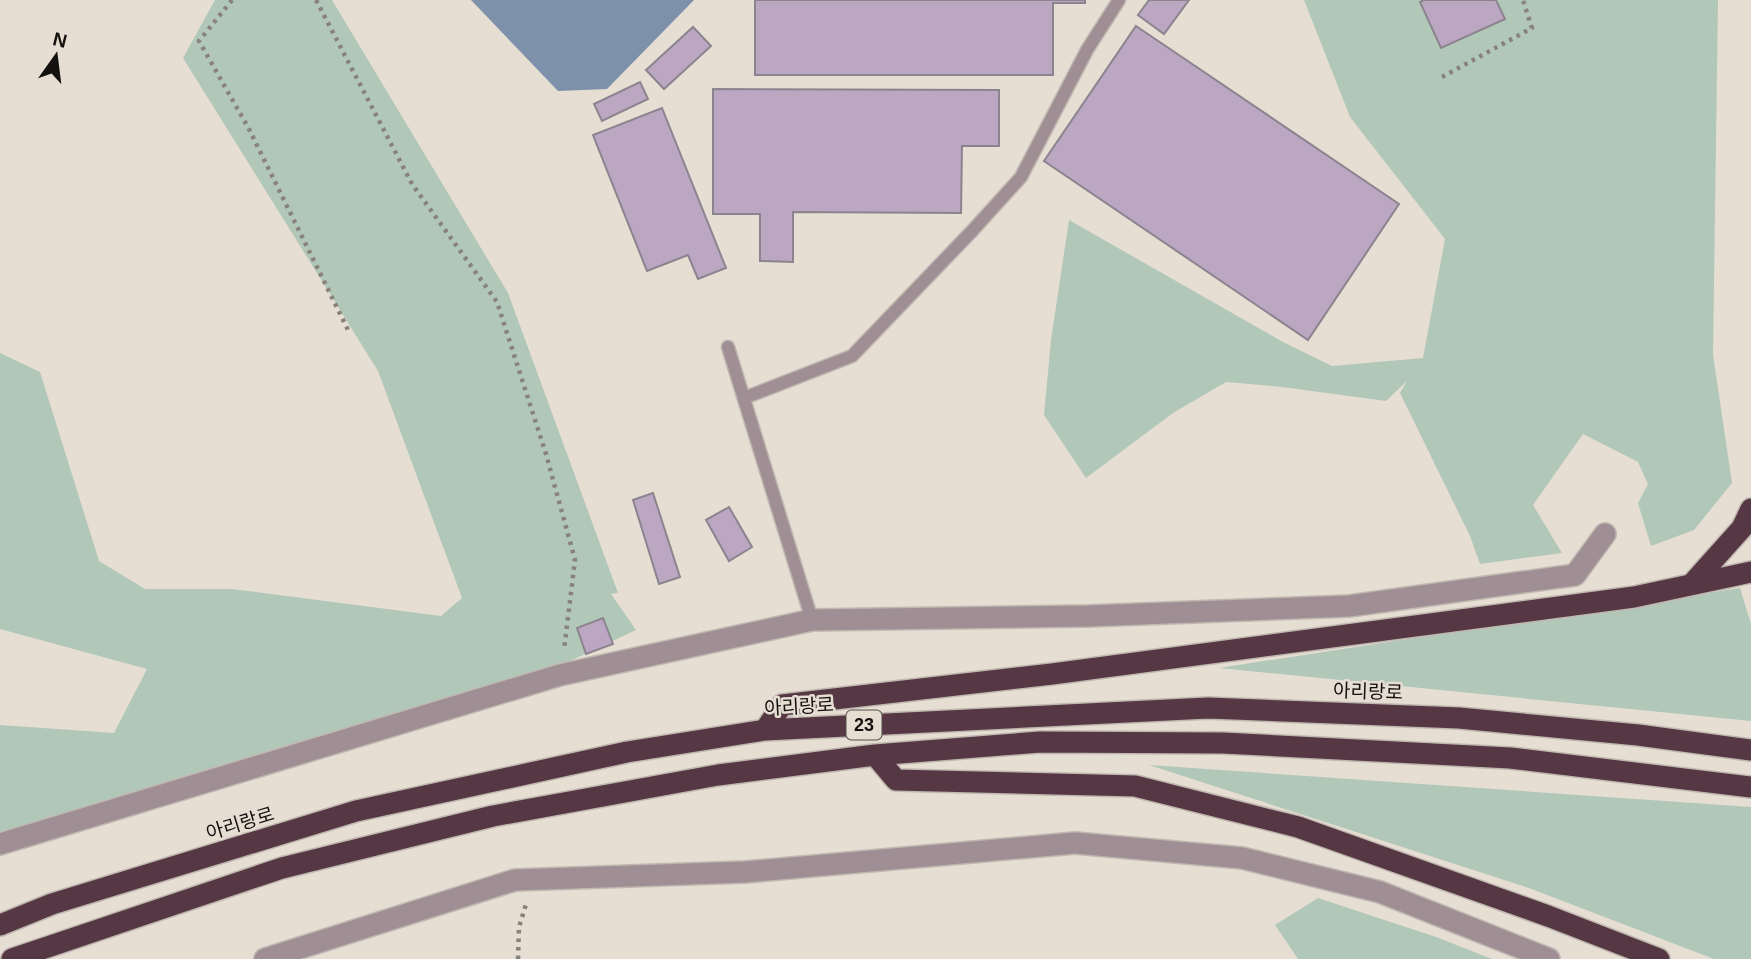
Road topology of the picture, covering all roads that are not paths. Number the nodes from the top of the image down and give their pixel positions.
1 (1119, 0) edge
2 (728, 347) dead end
3 (744, 398) junction
4 (1751, 509) edge
5 (1605, 534) dead end
6 (1751, 572) edge
7 (1691, 585) junction
8 (813, 620) junction
9 (765, 730) junction
10 (1751, 750) edge
11 (875, 755) junction
12 (1751, 787) edge
13 (0, 844) edge
14 (0, 925) edge
15 (12, 959) edge
16 (265, 959) edge
17 (1549, 959) edge
18 (1659, 959) edge

1 - 3 lane
2 - 3 lane
3 - 8 lane
4 - 7 highway
5 - 8 street
6 - 7 highway
7 - 9 highway
8 - 13 street
9 - 10 highway, 아리랑로 / 23
9 - 14 highway, 아리랑로 / 23
11 - 12 highway, 23
11 - 15 highway, 23
11 - 18 highway
16 - 17 street

